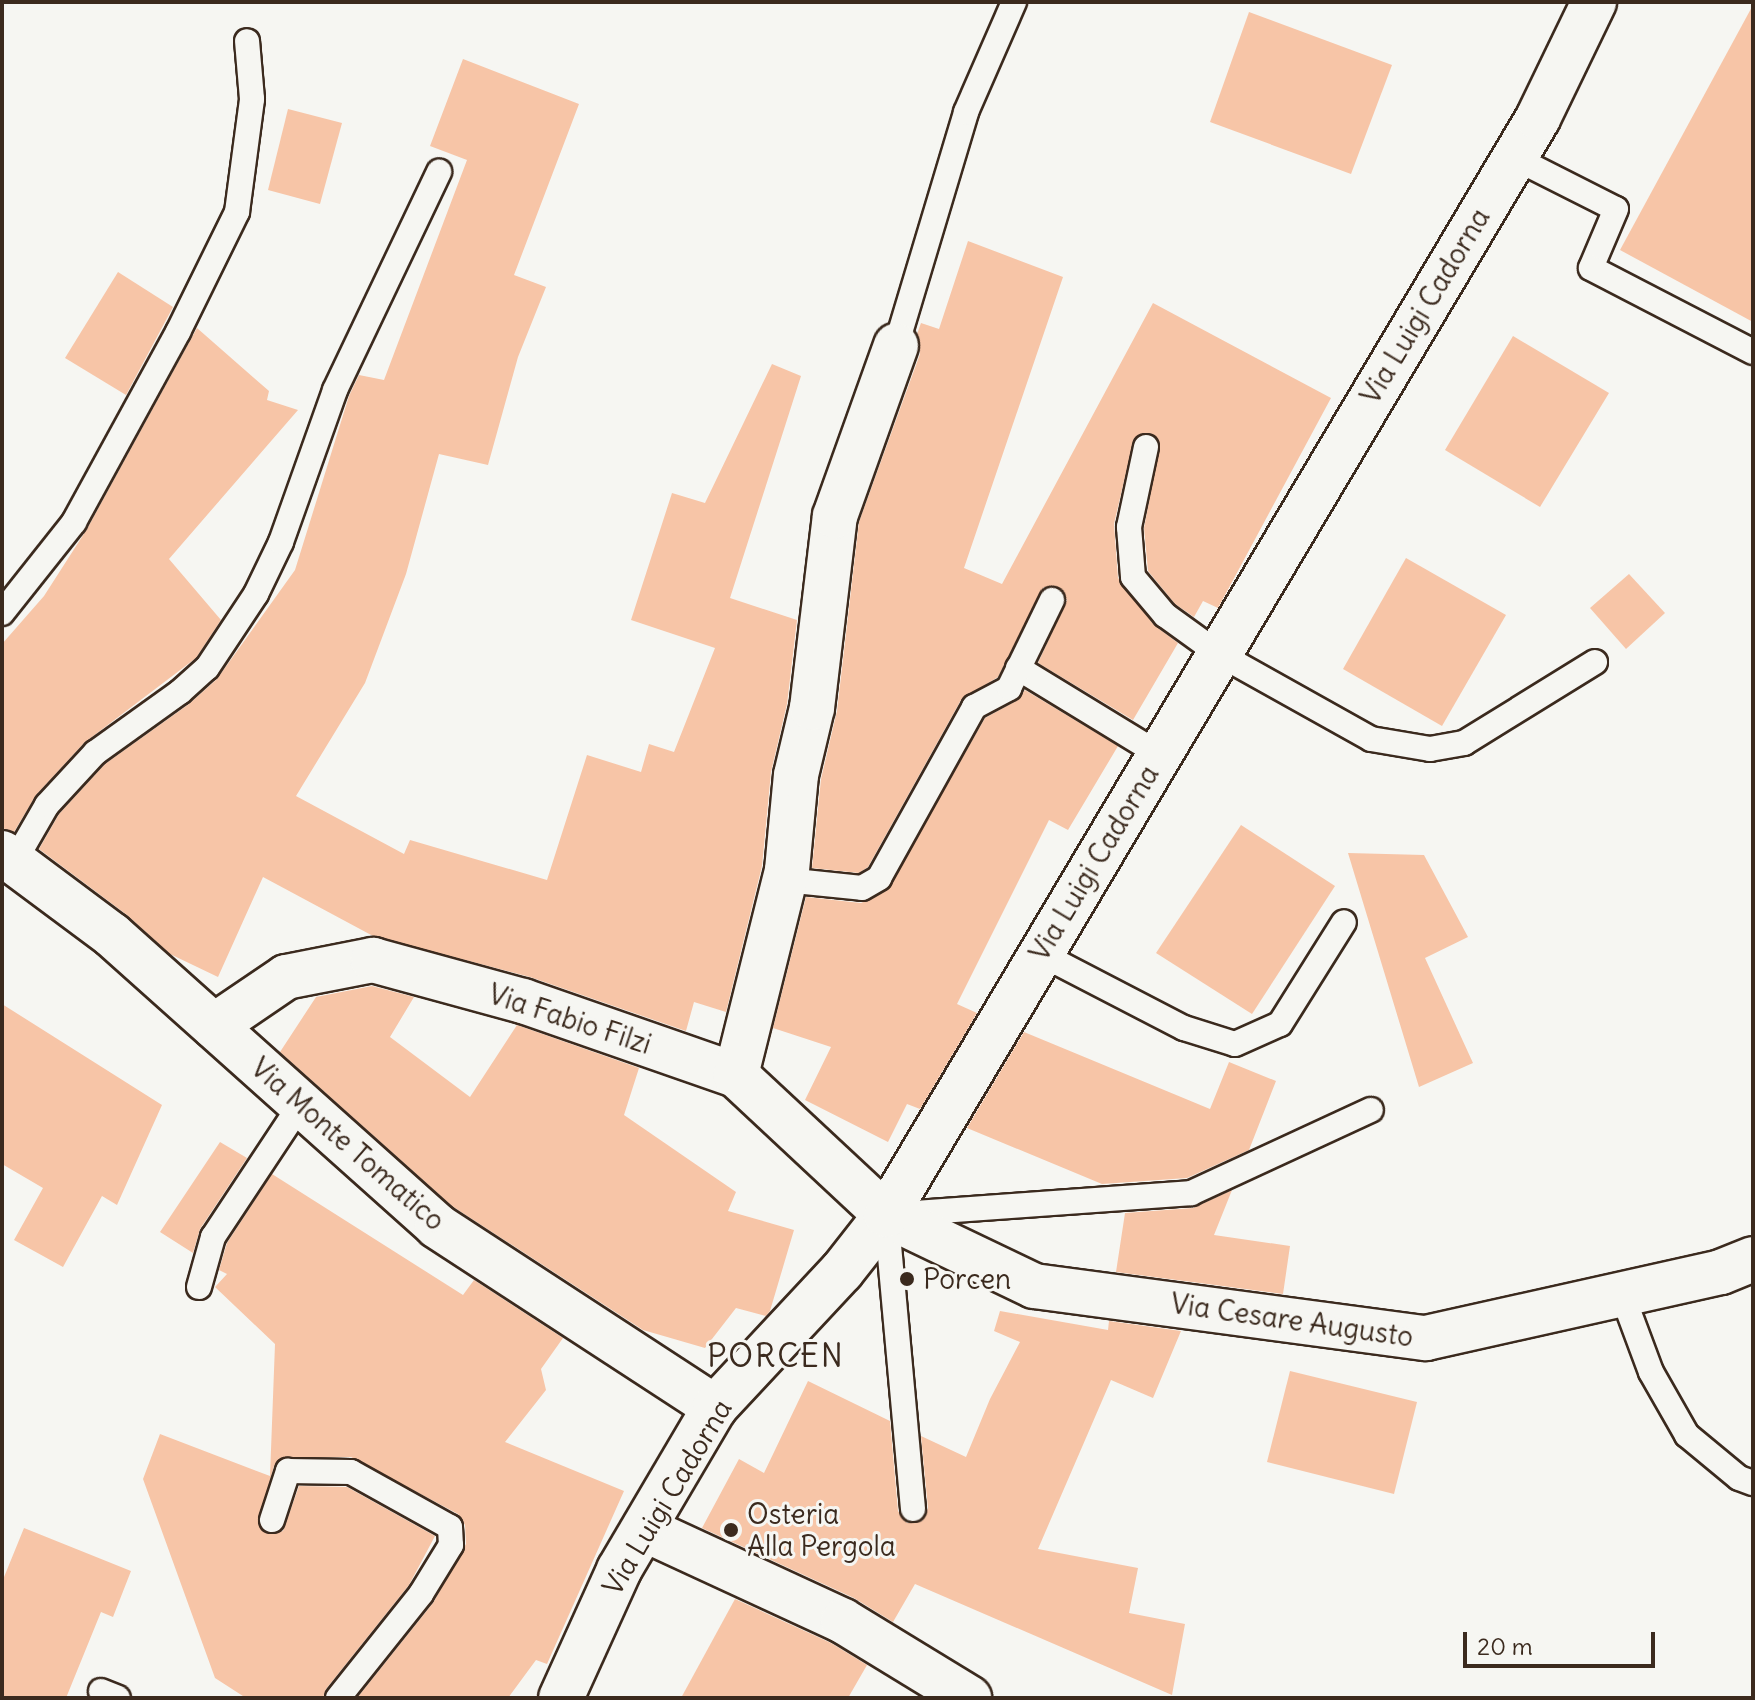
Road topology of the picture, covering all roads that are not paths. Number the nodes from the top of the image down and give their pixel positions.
1 (1014, 2) edge
2 (1594, 2) edge
3 (247, 41) dead end
4 (1513, 157) junction
5 (439, 172) dead end
6 (896, 346) joint
7 (1753, 352) edge
8 (1146, 447) dead end
9 (1052, 600) dead end
10 (2, 613) edge
11 (1219, 654) junction
12 (1595, 662) dead end
13 (1018, 668) junction
14 (1159, 754) junction
15 (6, 866) edge
16 (785, 880) junction
17 (1344, 922) dead end
18 (1041, 954) junction
19 (214, 1026) junction
20 (736, 1075) junction
21 (301, 1104) junction
22 (1371, 1110) dead end
23 (886, 1215) junction
24 (1753, 1259) edge
25 (199, 1287) dead end
26 (1622, 1294) junction
27 (715, 1407) junction
28 (1753, 1483) edge
29 (913, 1509) dead end
30 (272, 1520) dead end
31 (644, 1529) junction
32 (338, 1698) edge
33 (561, 1698) edge
34 (969, 1698) edge

1 - 6 lane
2 - 4 street, Via Luigi Cadorna
3 - 10 lane
4 - 7 lane
4 - 11 street, Via Luigi Cadorna
5 - 15 lane
6 - 16 street
8 - 11 lane
9 - 13 lane
11 - 12 lane
11 - 14 street, Via Luigi Cadorna
13 - 14 lane
13 - 16 lane
14 - 18 street, Via Luigi Cadorna
15 - 19 street, Via Monte Tomatico
16 - 20 street
17 - 18 lane
18 - 23 street, Via Luigi Cadorna
19 - 20 street, Via Fabio Filzi
19 - 21 street, Via Monte Tomatico
20 - 23 street, Via Fabio Filzi
21 - 25 lane
21 - 27 street, Via Monte Tomatico
22 - 23 lane
23 - 26 street, Via Cesare Augusto
23 - 27 street, Via Luigi Cadorna
23 - 29 lane
24 - 26 street, Via Cesare Augusto
26 - 28 lane
27 - 31 street, Via Luigi Cadorna
30 - 32 lane
31 - 33 street, Via Luigi Cadorna
31 - 34 street

